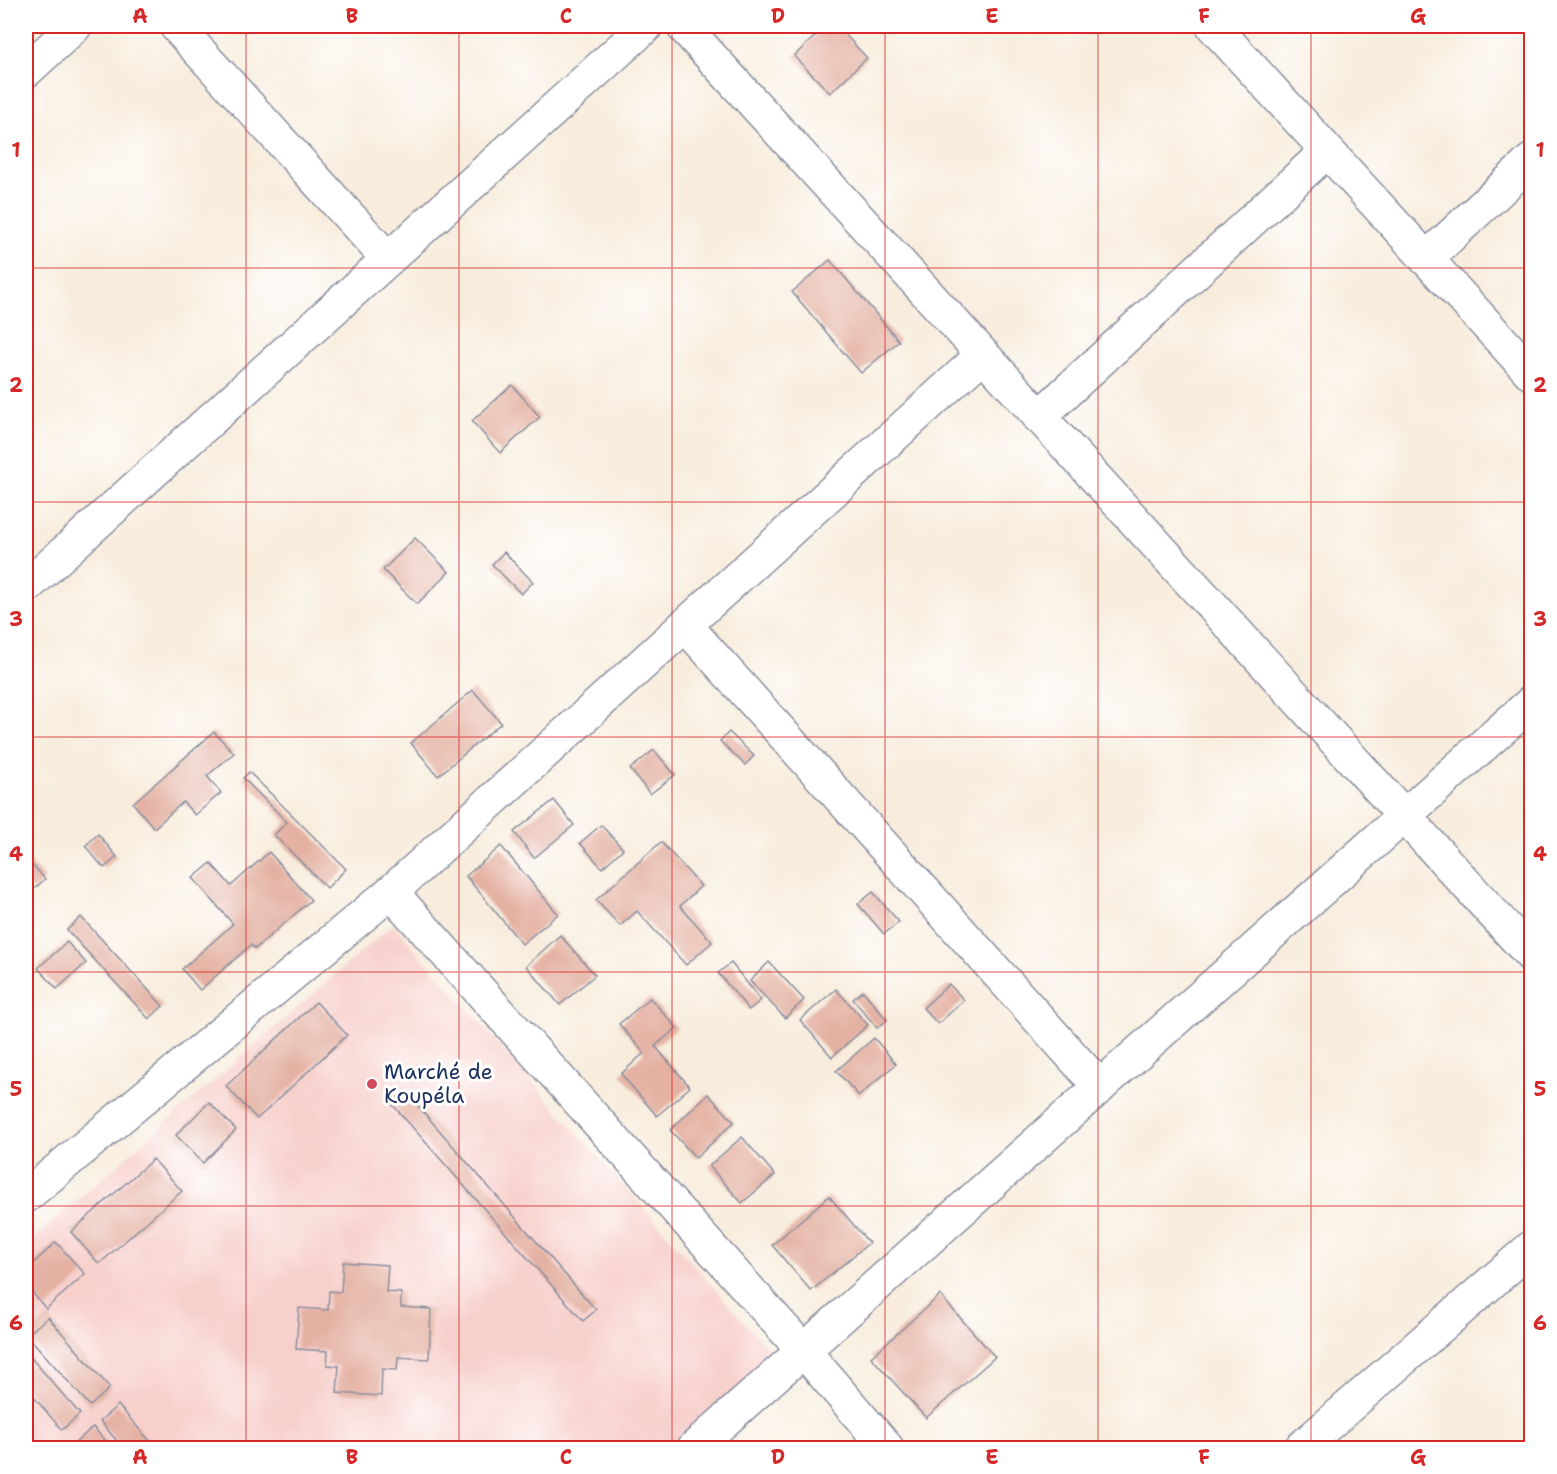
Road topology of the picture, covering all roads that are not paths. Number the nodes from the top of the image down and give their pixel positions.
1 (75, 26) edge
2 (176, 26) edge
3 (646, 26) edge
4 (683, 26) edge
5 (1224, 29) edge
6 (26, 71) edge
7 (1328, 151) junction
8 (1532, 160) edge
9 (388, 259) junction
10 (1426, 259) junction
11 (982, 355) junction
12 (1532, 374) edge
13 (1039, 417) junction
14 (26, 587) edge
15 (685, 625) junction
16 (1532, 702) edge
17 (1404, 815) junction
18 (391, 892) junction
19 (1532, 956) edge
20 (1100, 1087) junction
21 (26, 1196) edge
22 (1532, 1247) edge
23 (803, 1350) junction
24 (694, 1449) edge
25 (887, 1449) edge
26 (1301, 1449) edge

1 - 6 street
2 - 9 street
3 - 9 street
4 - 11 street
5 - 7 street
7 - 10 street
7 - 13 street
8 - 10 street
9 - 14 street
10 - 12 street
11 - 13 street
11 - 15 street
13 - 17 street
15 - 18 street
15 - 20 street
16 - 17 street
17 - 19 street
17 - 20 street
18 - 21 street
18 - 23 street
20 - 23 street
22 - 26 street
23 - 24 street
23 - 25 street

